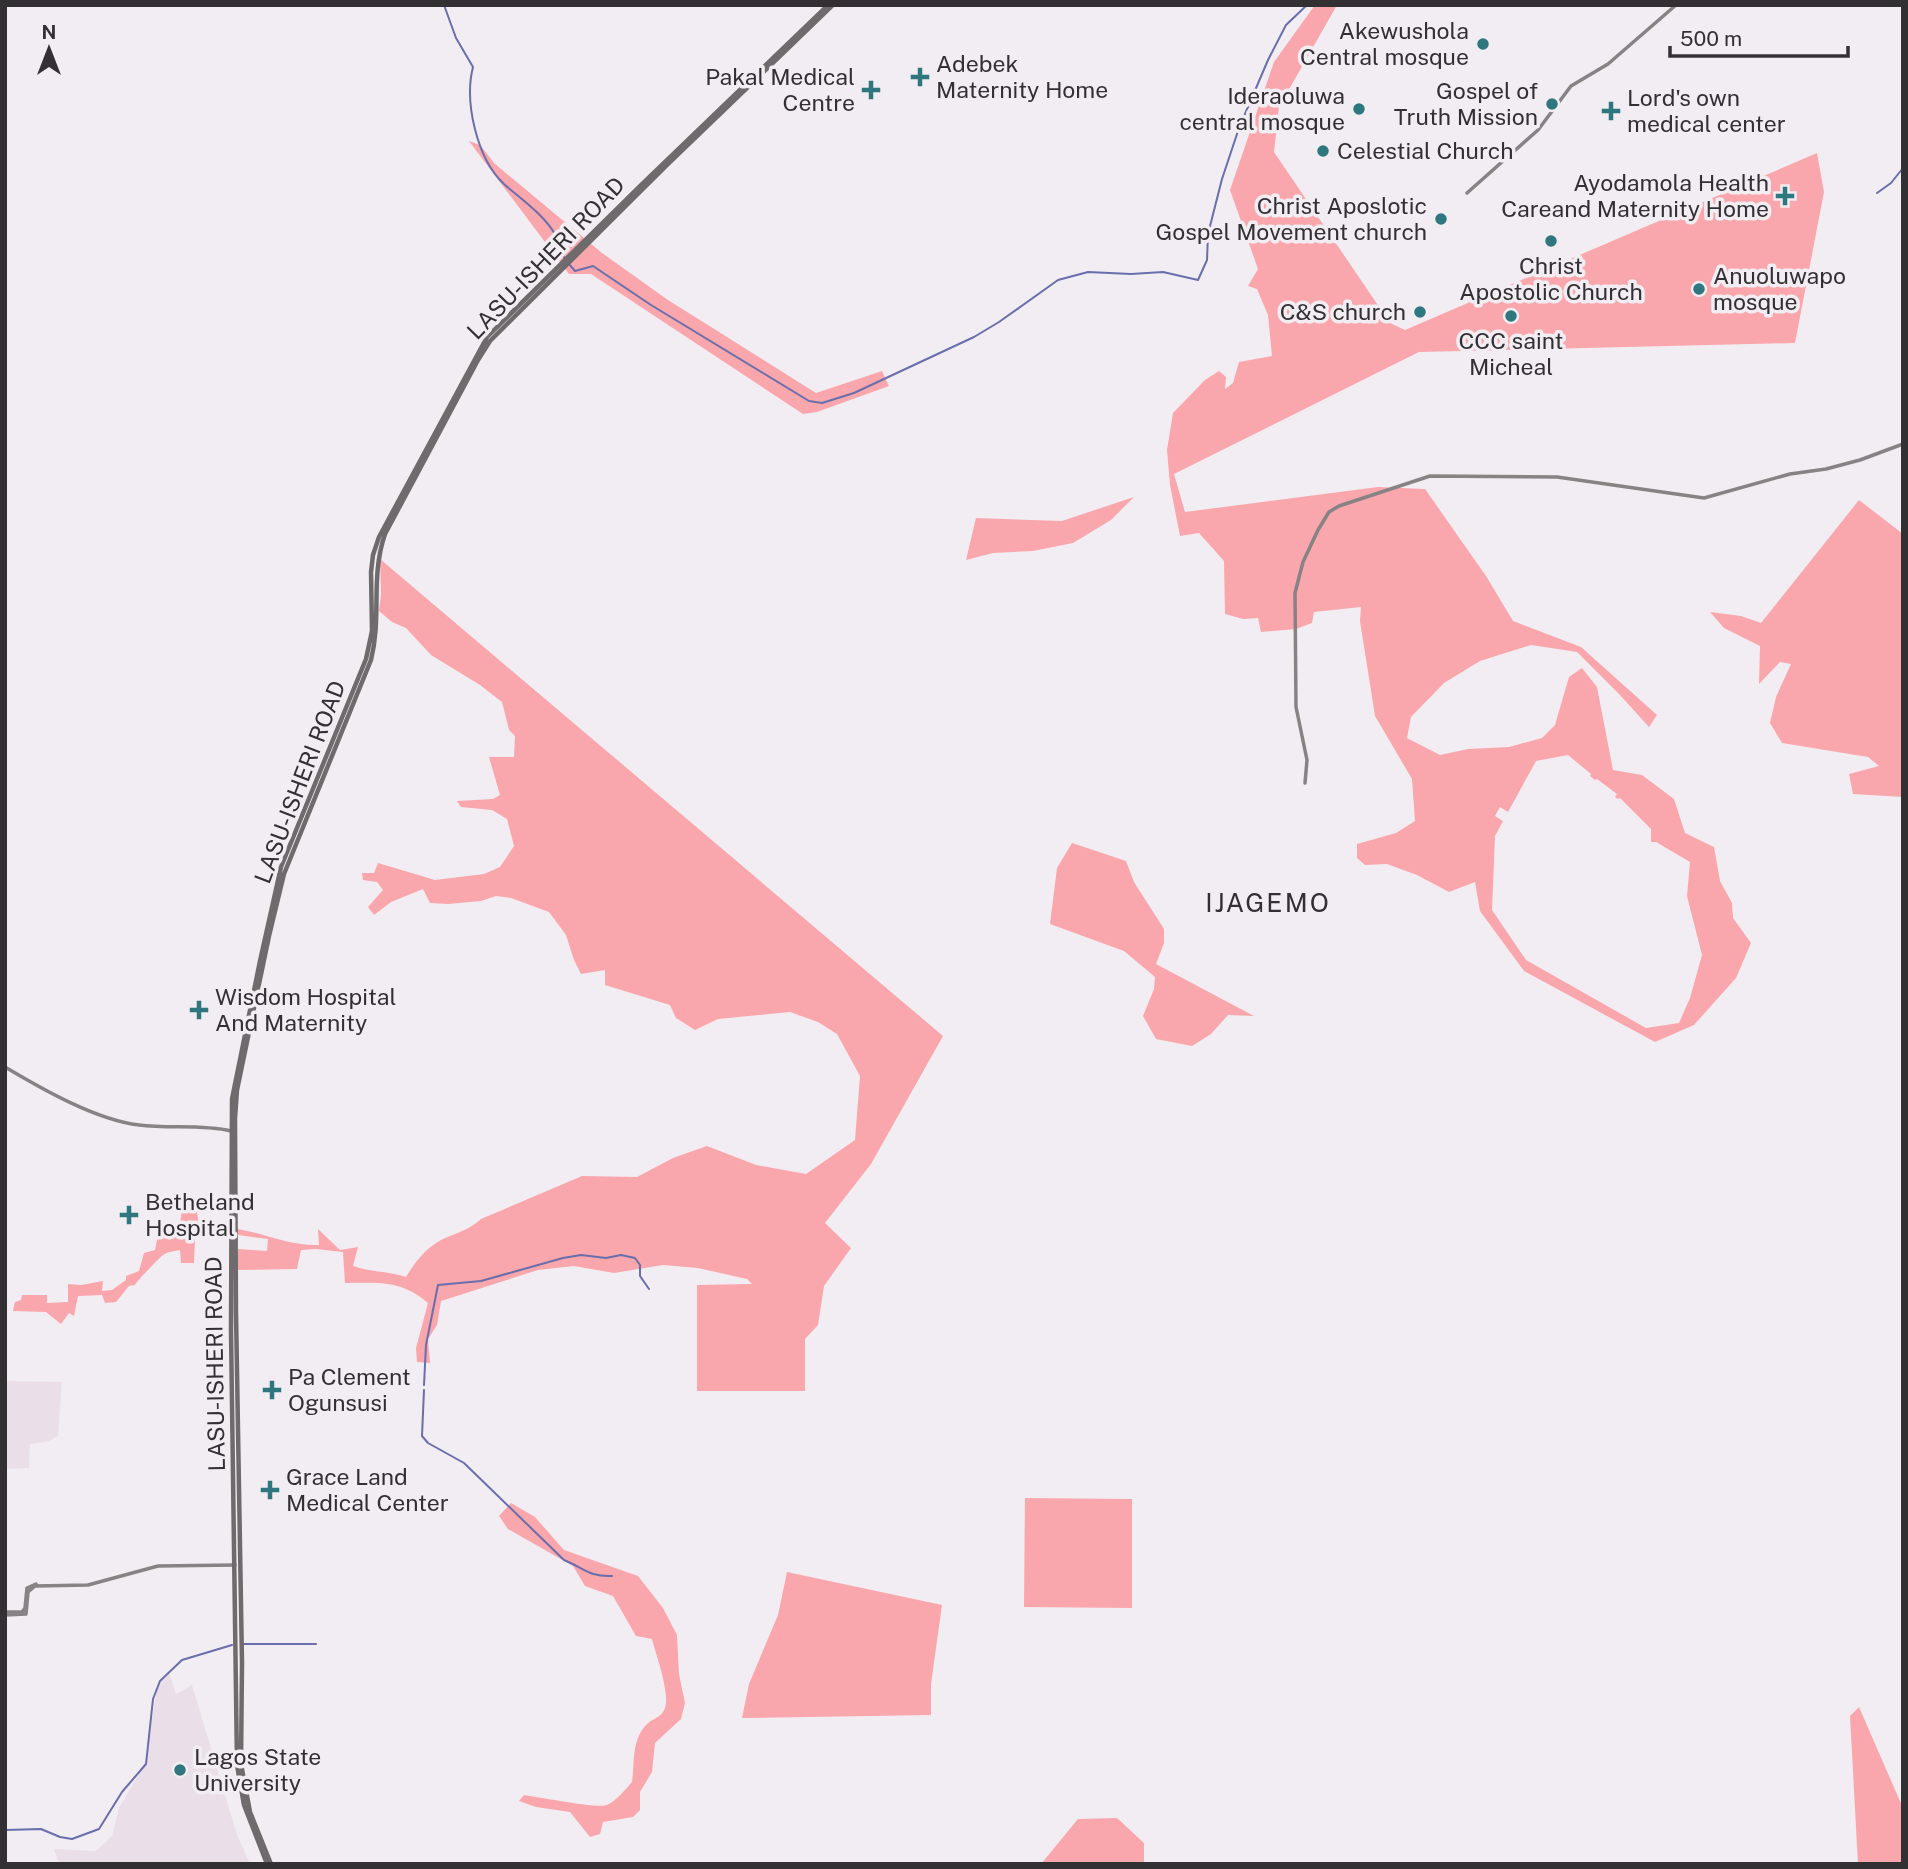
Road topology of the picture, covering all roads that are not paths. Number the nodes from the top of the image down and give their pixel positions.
1 (831, 5) edge
2 (1676, 5) edge
3 (1467, 192) dead end
4 (1903, 444) edge
5 (1306, 783) dead end
6 (267, 936) junction
7 (5, 1067) edge
8 (231, 1131) junction
9 (235, 1418) junction
10 (235, 1564) junction
11 (5, 1614) edge
12 (238, 1644) junction
13 (269, 1864) edge

1 - 6 main road, LASU-ISHERI ROAD
2 - 3 street
4 - 5 street
6 - 8 main road, LASU-ISHERI ROAD
6 - 9 main road, LASU-ISHERI ROAD
7 - 8 street
8 - 9 main road, LASU-ISHERI ROAD
9 - 10 main road, LASU-ISHERI ROAD
9 - 12 main road, LASU-ISHERI ROAD
10 - 11 street
10 - 12 main road, LASU-ISHERI ROAD
12 - 13 main road, LASU-ISHERI ROAD

